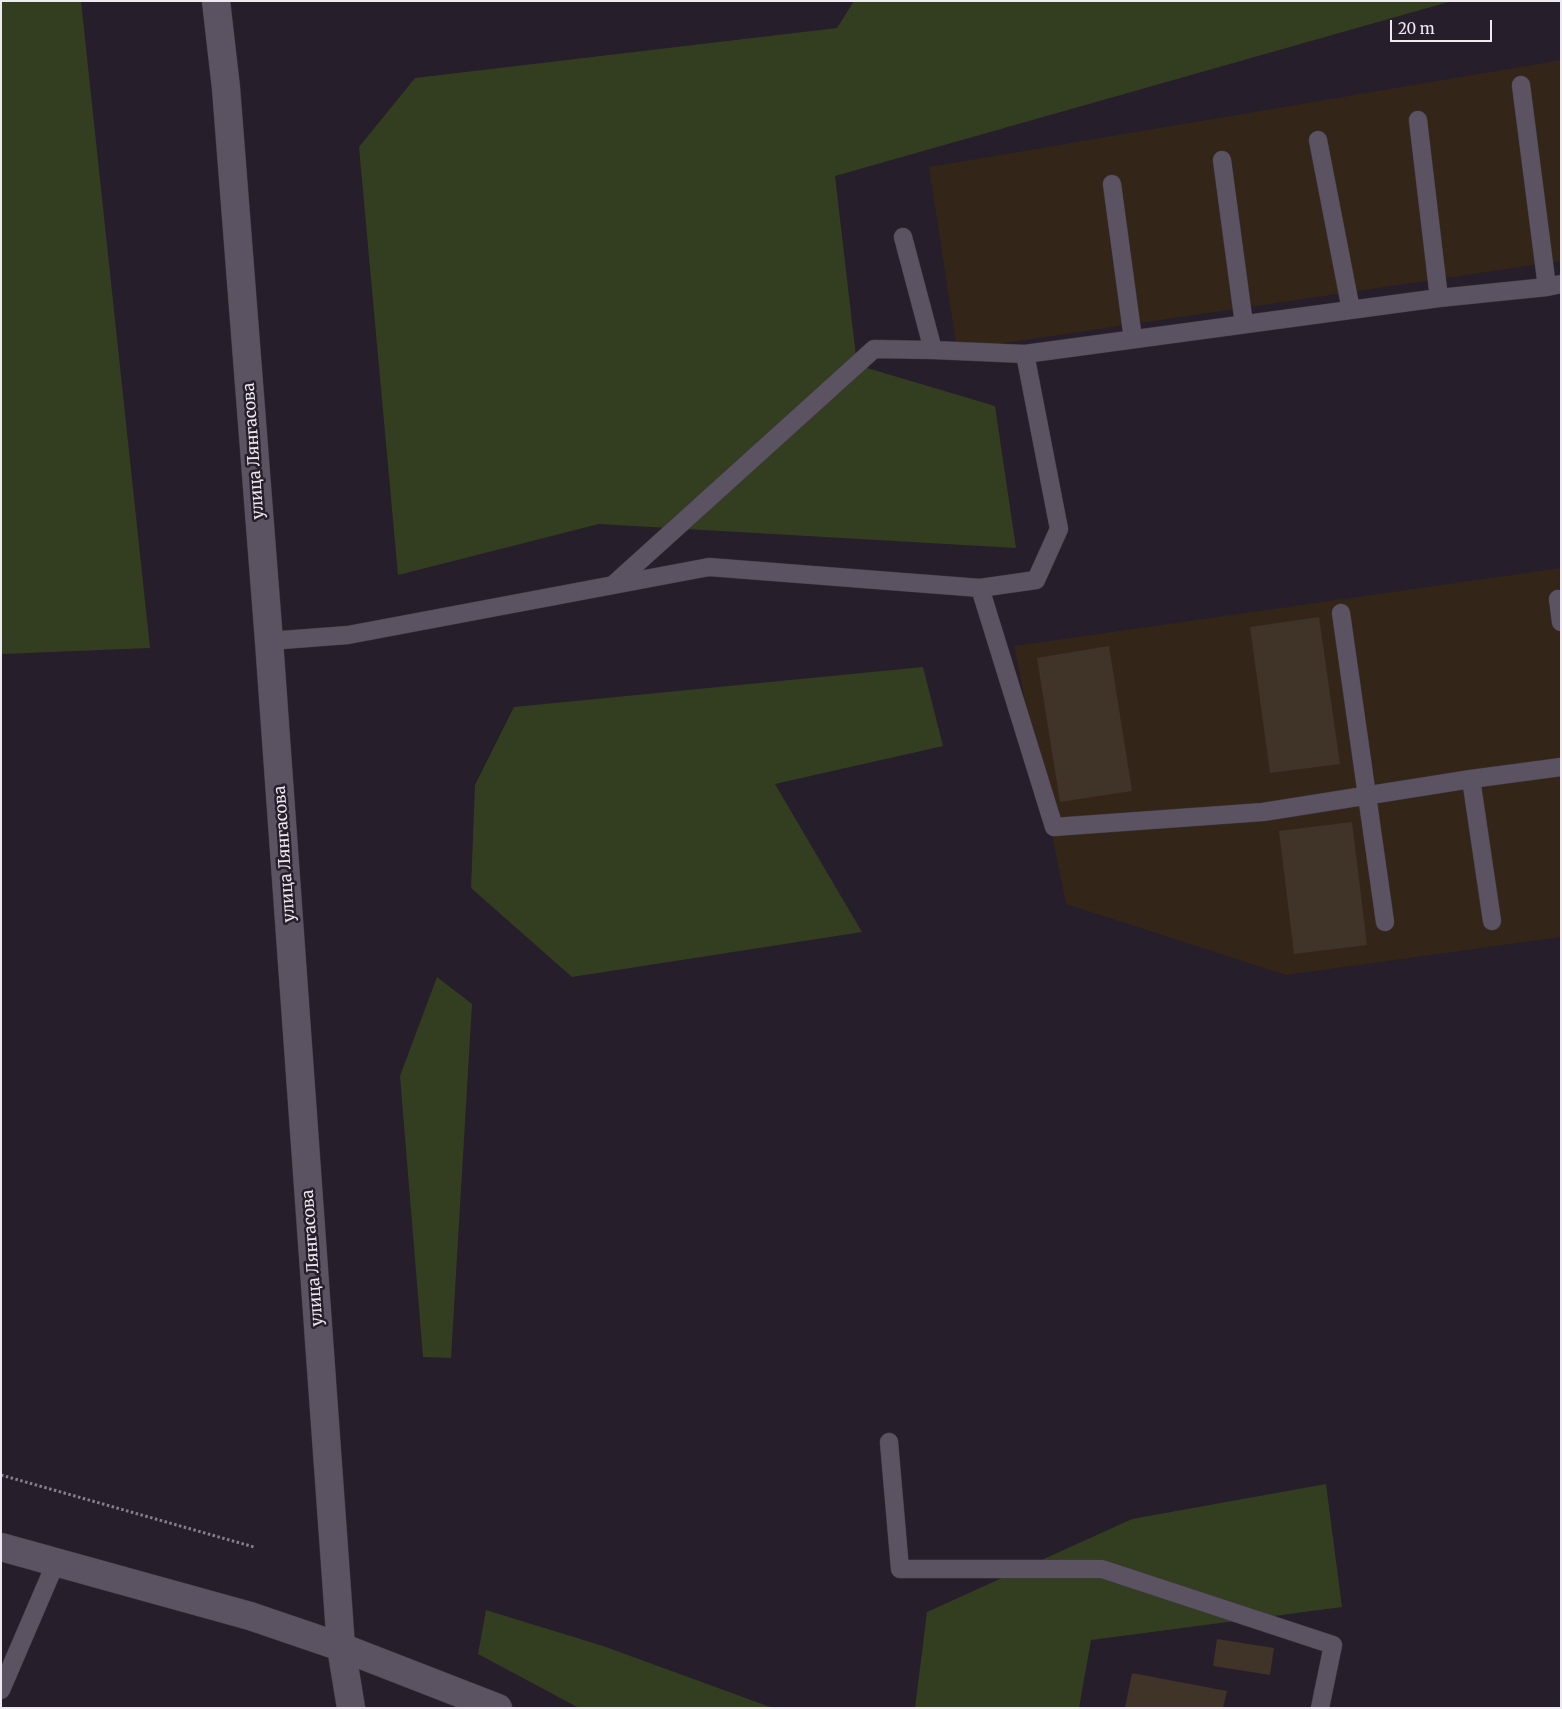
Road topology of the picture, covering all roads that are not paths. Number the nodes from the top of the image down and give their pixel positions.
1 (216, 1) edge
2 (1522, 85) dead end
3 (1418, 120) dead end
4 (1318, 140) dead end
5 (1222, 160) dead end
6 (1112, 184) dead end
7 (903, 237) dead end
8 (1554, 285) edge
9 (1439, 298) junction
10 (1351, 310) junction
11 (1244, 324) junction
12 (1133, 339) junction
13 (933, 350) junction
14 (1025, 354) junction
15 (612, 585) junction
16 (980, 588) junction
17 (1558, 599) dead end
18 (1341, 613) dead end
19 (1561, 622) edge
20 (269, 640) junction
21 (1561, 767) edge
22 (1471, 779) junction
23 (1368, 794) junction
24 (1492, 921) dead end
25 (1385, 922) dead end
26 (889, 1442) dead end
27 (1, 1547) edge
28 (56, 1562) junction
29 (341, 1647) junction
30 (1, 1690) edge
31 (351, 1708) edge
32 (498, 1708) edge
33 (1320, 1708) edge

1 - 20 main road, улица Лянгасова
2 - 8 lane
3 - 9 lane
4 - 10 lane
5 - 11 lane
6 - 12 lane
7 - 13 lane
8 - 9 lane
9 - 10 lane
10 - 11 lane
11 - 12 lane
12 - 14 lane
13 - 14 lane
13 - 15 lane
14 - 16 lane
15 - 16 lane
15 - 20 lane
16 - 23 lane
17 - 19 lane
18 - 23 lane
20 - 29 main road, улица Лянгасова
21 - 22 lane
22 - 23 lane
22 - 24 lane
23 - 25 lane
26 - 33 lane
27 - 28 main road
28 - 29 main road
28 - 30 lane
29 - 31 main road, улица Лянгасова
29 - 32 main road

